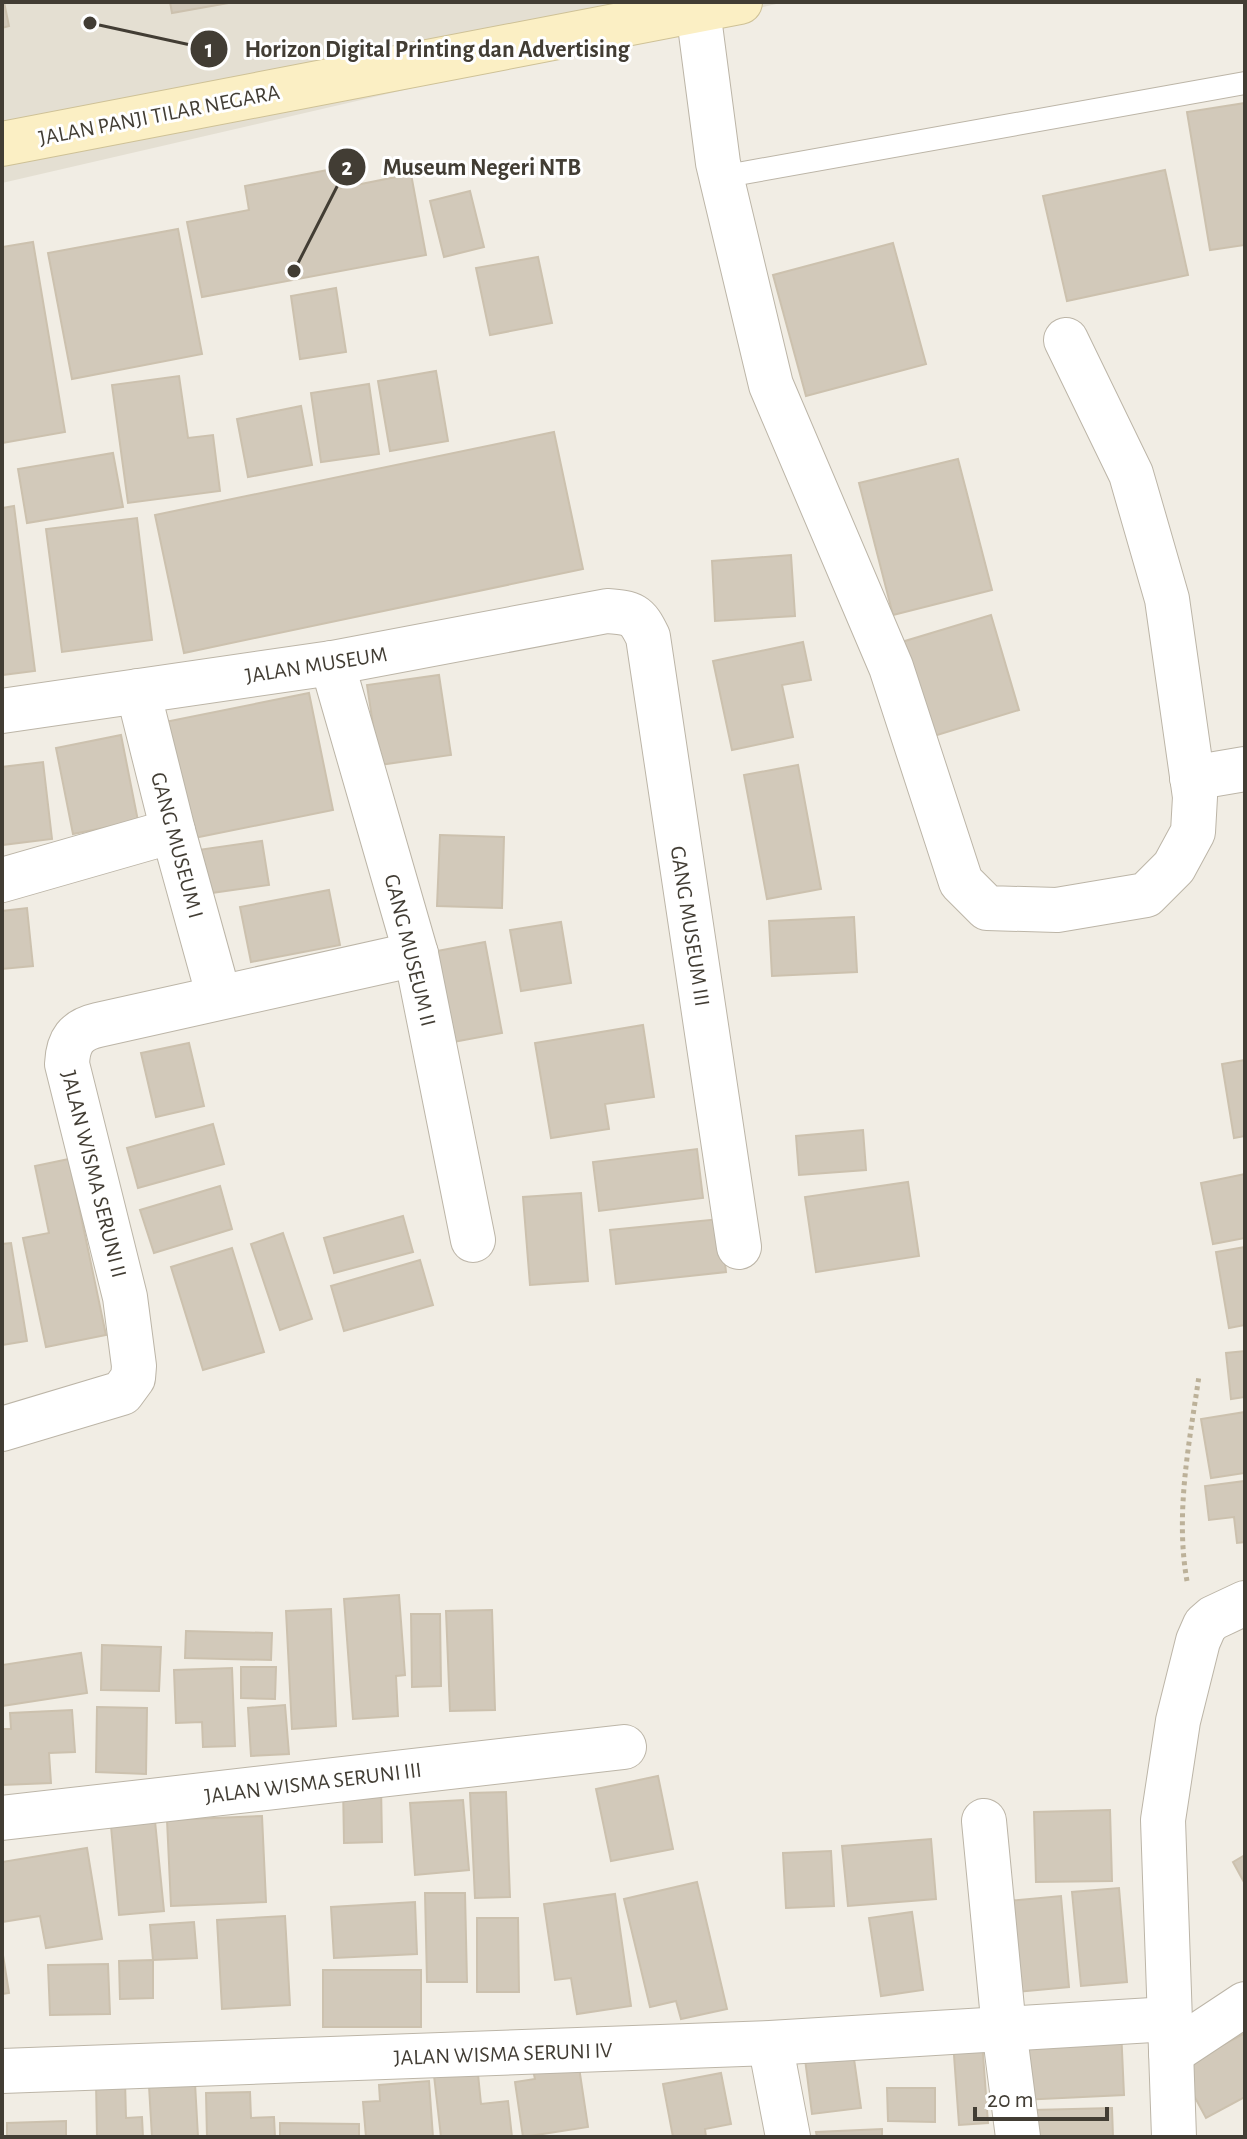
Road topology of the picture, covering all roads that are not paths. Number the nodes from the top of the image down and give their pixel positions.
1 (719, 6) edge
2 (648, 11) edge
3 (1245, 83) edge
4 (2, 144) edge
5 (721, 177) junction
6 (1066, 340) dead end
7 (629, 613) joint
8 (332, 663) junction
9 (138, 691) junction
10 (2, 711) edge
11 (1245, 769) edge
12 (1192, 778) junction
13 (173, 831) junction
14 (2, 880) edge
15 (416, 954) junction
16 (219, 997) junction
17 (473, 1240) dead end
18 (739, 1247) dead end
19 (2, 1429) edge
20 (1245, 1603) edge
21 (624, 1747) dead end
22 (2, 1818) edge
23 (984, 1821) dead end
24 (1245, 2004) edge
25 (1004, 2029) junction
26 (1170, 2036) junction
27 (770, 2043) junction
28 (2, 2071) edge
29 (788, 2137) edge
30 (1018, 2137) edge
31 (1174, 2137) edge

1 - 2 main road, JALAN PANJI TILAR NEGARA
1 - 5 street
2 - 4 main road, JALAN PANJI TILAR NEGARA
3 - 5 lane
5 - 12 street
6 - 12 street
7 - 8 street, JALAN MUSEUM
7 - 18 street, GANG MUSEUM III
8 - 9 street, JALAN MUSEUM
8 - 15 street, GANG MUSEUM II
9 - 10 street, JALAN MUSEUM
9 - 13 street, GANG MUSEUM I
11 - 12 street
13 - 14 street
13 - 16 street, GANG MUSEUM I
15 - 16 street, JALAN WISMA SERUNI II
15 - 17 street, GANG MUSEUM II
16 - 19 street, JALAN WISMA SERUNI II
20 - 26 street
21 - 22 street, JALAN WISMA SERUNI III
23 - 25 street
24 - 26 street
25 - 26 street, JALAN WISMA SERUNI IV
25 - 27 street, JALAN WISMA SERUNI IV
25 - 30 street
26 - 31 street
27 - 28 street, JALAN WISMA SERUNI IV
27 - 29 street

